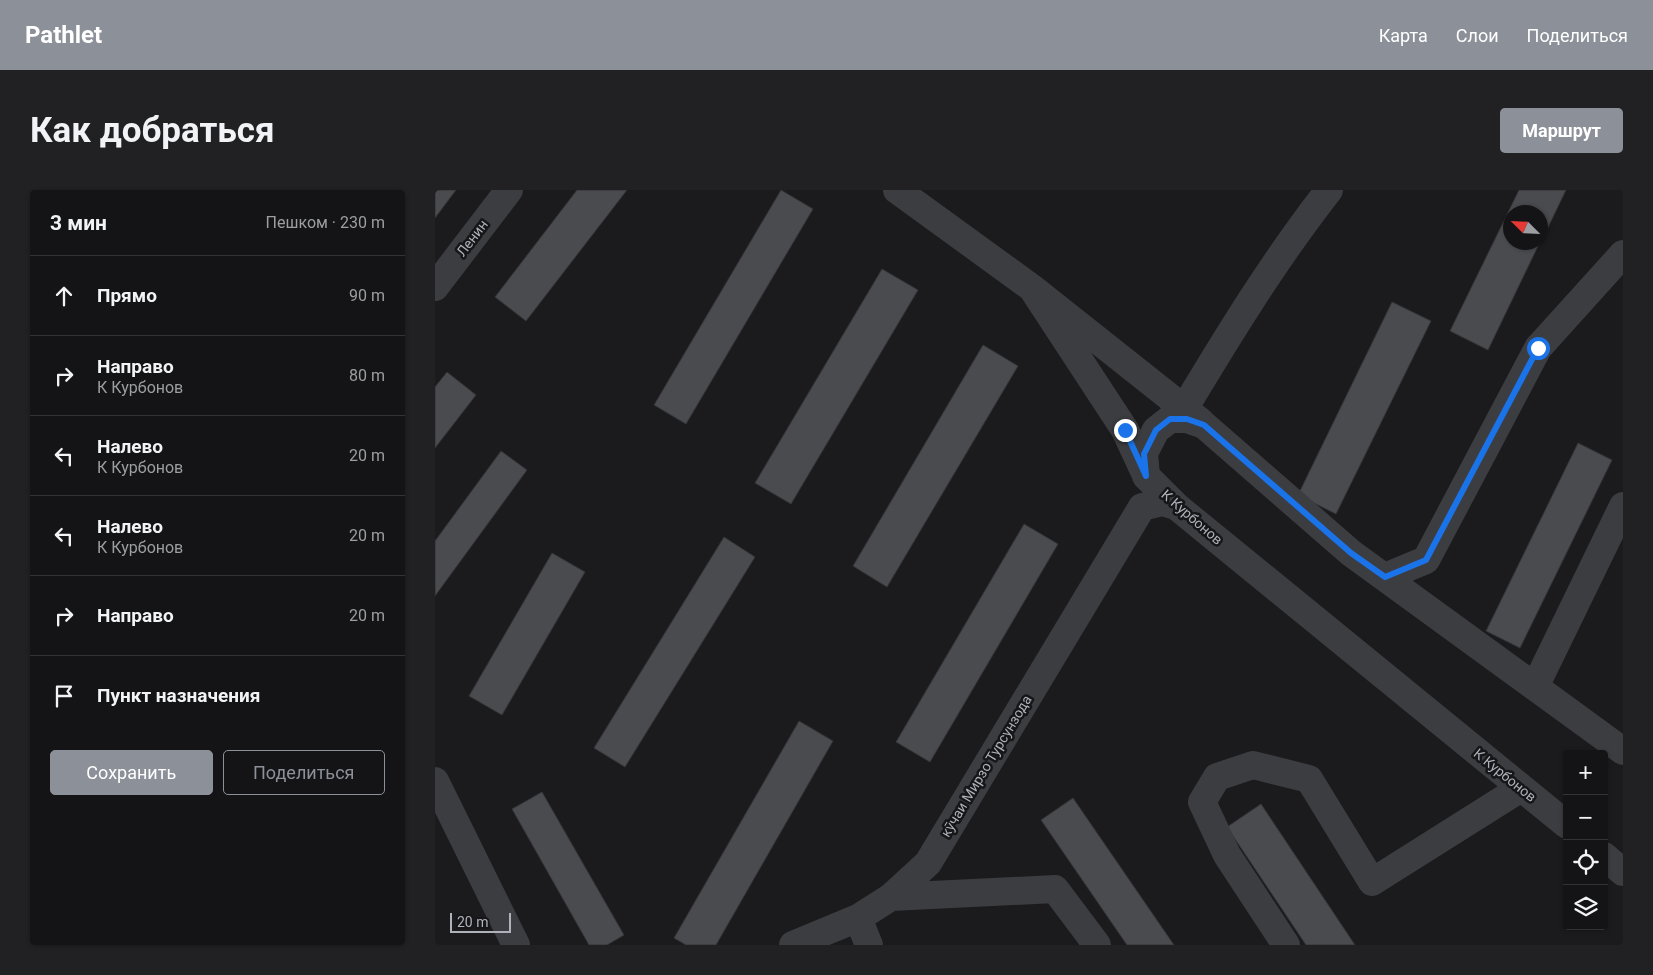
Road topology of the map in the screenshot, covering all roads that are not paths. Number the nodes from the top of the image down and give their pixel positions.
1 (509, 190) edge
2 (897, 190) edge
3 (1329, 190) edge
4 (1623, 254) edge
5 (435, 287) edge
6 (1033, 288) junction
7 (1194, 417) junction
8 (1146, 476) junction
9 (1176, 506) junction
10 (1623, 506) edge
11 (1126, 532) junction
12 (1385, 577) junction
13 (1535, 687) junction
14 (1623, 751) edge
15 (436, 787) edge
16 (1521, 788) junction
17 (1563, 823) edge
18 (1608, 859) edge
19 (1623, 872) edge
20 (891, 897) junction
21 (858, 918) junction
22 (516, 945) edge
23 (793, 945) edge
24 (869, 945) edge
25 (1097, 945) edge
26 (1286, 945) edge

1 - 5 street, Ленин
2 - 6 street
3 - 7 street
4 - 12 street
6 - 7 street
6 - 8 street
7 - 8 street
7 - 12 street
8 - 9 street, К Курбонов
8 - 11 street
9 - 11 street
9 - 16 street, К Курбонов
10 - 13 street
11 - 20 street, кӯчаи Мирзо Турсунзода
12 - 13 street
13 - 14 street
15 - 22 street
16 - 17 street, К Курбонов
16 - 26 street
18 - 19 street
20 - 21 street, кӯчаи Мирзо Турсунзода
20 - 25 street
21 - 23 street, кӯчаи Мирзо Турсунзода
21 - 24 street

